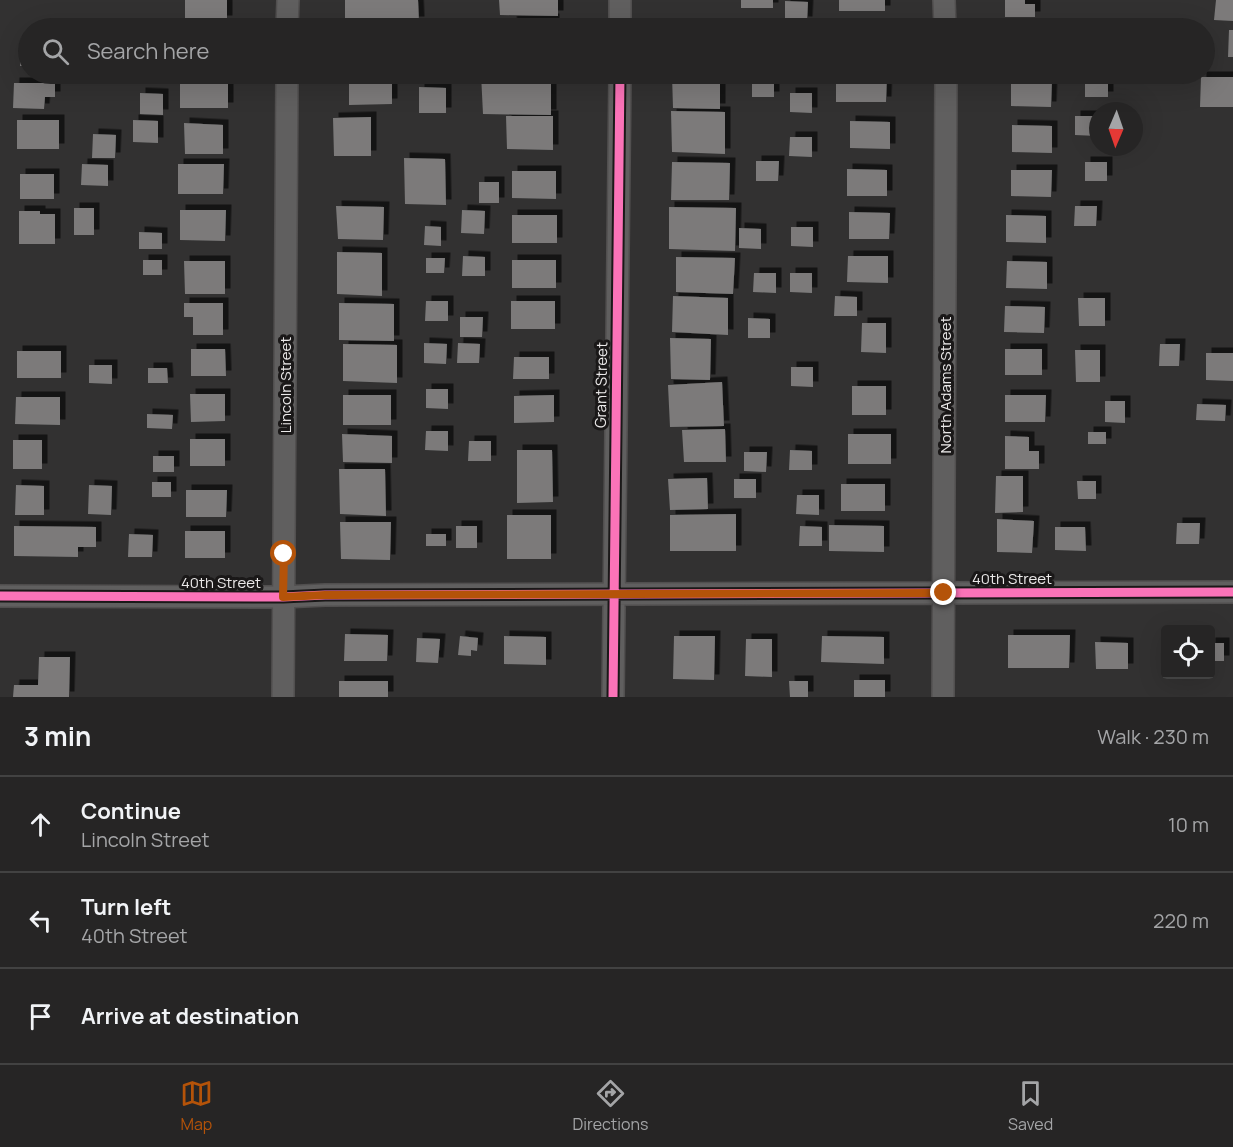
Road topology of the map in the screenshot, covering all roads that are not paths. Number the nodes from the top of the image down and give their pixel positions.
1 (288, 0) edge
2 (620, 0) edge
3 (944, 0) edge
4 (287, 18) edge
5 (620, 18) edge
6 (945, 18) edge
7 (287, 84) edge
8 (620, 84) edge
9 (946, 84) edge
10 (1233, 592) edge
11 (944, 593) junction
12 (614, 594) junction
13 (0, 596) edge
14 (283, 597) junction
15 (283, 697) edge
16 (613, 697) edge
17 (943, 697) edge

1 - 4 street
2 - 5 street
3 - 6 street
7 - 14 street, Lincoln Street
8 - 12 street, Grant Street
9 - 11 street, North Adams Street
10 - 11 street, 40th Street
11 - 12 street, 40th Street
11 - 17 street, North Adams Street
12 - 14 street, 40th Street
12 - 16 street, Grant Street
13 - 14 street, 40th Street
14 - 15 street, Lincoln Street

